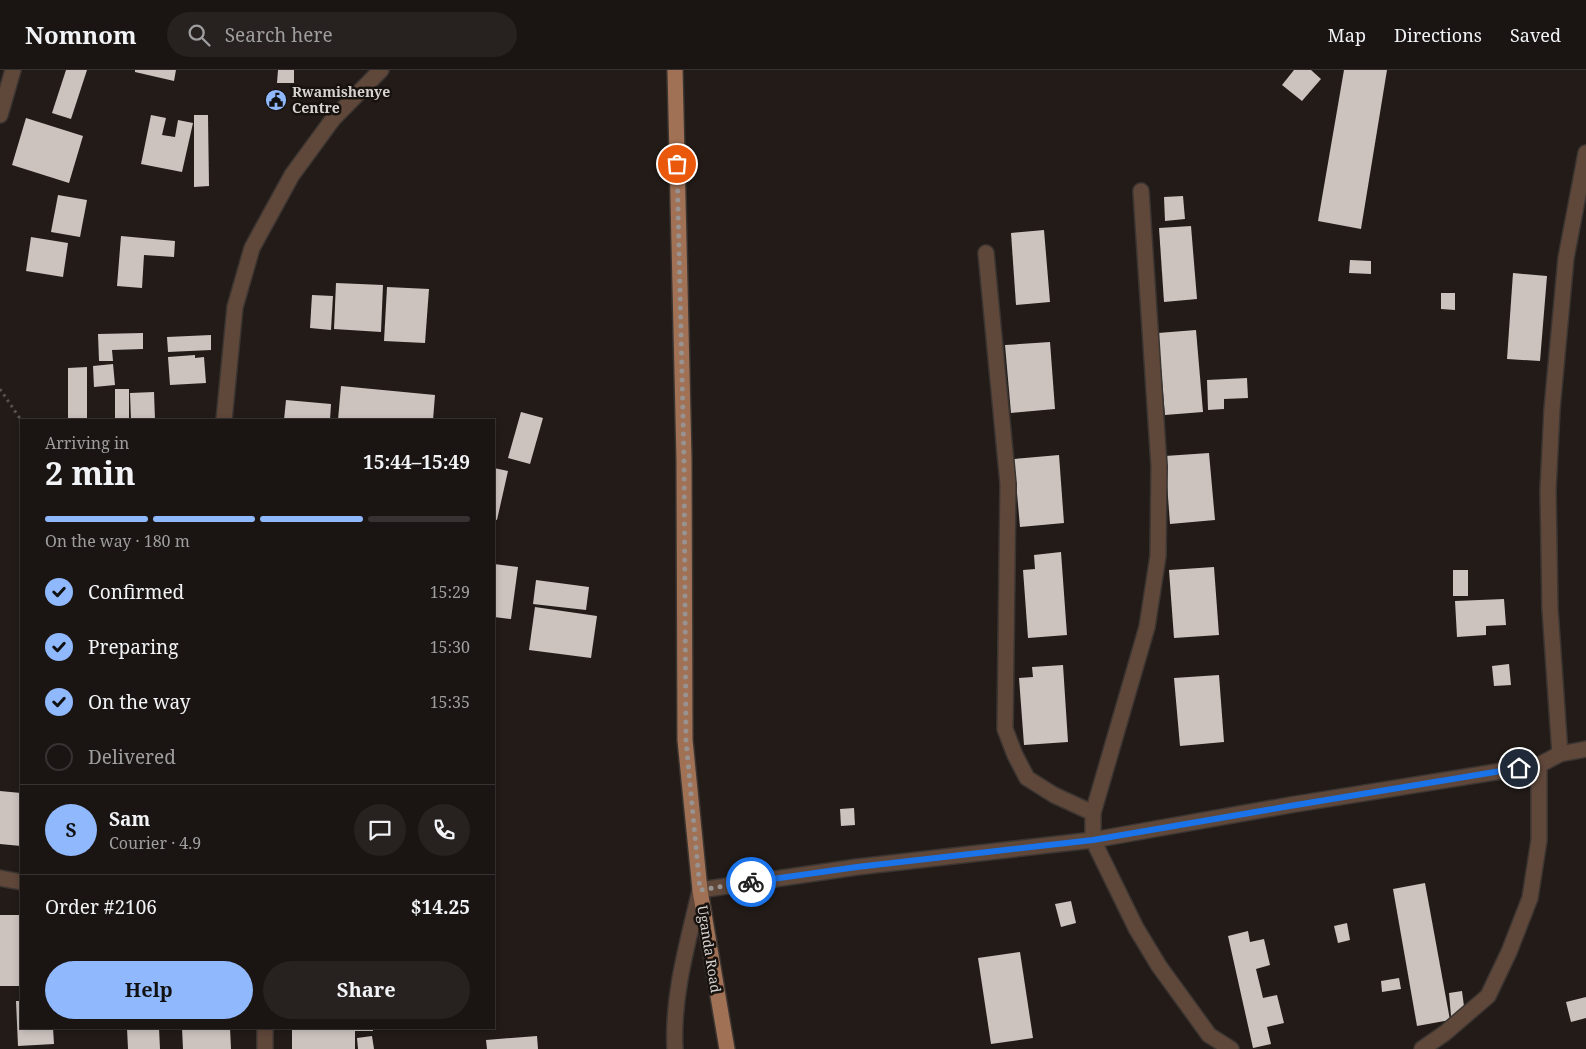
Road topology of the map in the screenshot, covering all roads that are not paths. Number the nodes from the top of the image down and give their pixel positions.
1 (13, 70) edge
2 (381, 70) edge
3 (674, 70) edge
4 (0, 115) edge
5 (1586, 153) edge
6 (1141, 191) dead end
7 (986, 254) dead end
8 (224, 419) edge
9 (1586, 749) edge
10 (1560, 754) junction
11 (1539, 765) junction
12 (1093, 813) junction
13 (1093, 840) junction
14 (0, 878) edge
15 (20, 882) edge
16 (700, 890) junction
17 (265, 1029) edge
18 (265, 1049) edge
19 (675, 1049) edge
20 (727, 1049) edge
21 (1232, 1049) edge
22 (1422, 1049) edge

1 - 4 street
2 - 8 street
3 - 16 main road, Uganda Road
5 - 10 street
6 - 12 street
7 - 12 street
9 - 10 street
10 - 11 street
11 - 13 street
11 - 22 street
12 - 13 street
13 - 16 street
13 - 21 street
14 - 15 street
16 - 19 street
16 - 20 main road, Uganda Road
17 - 18 street

